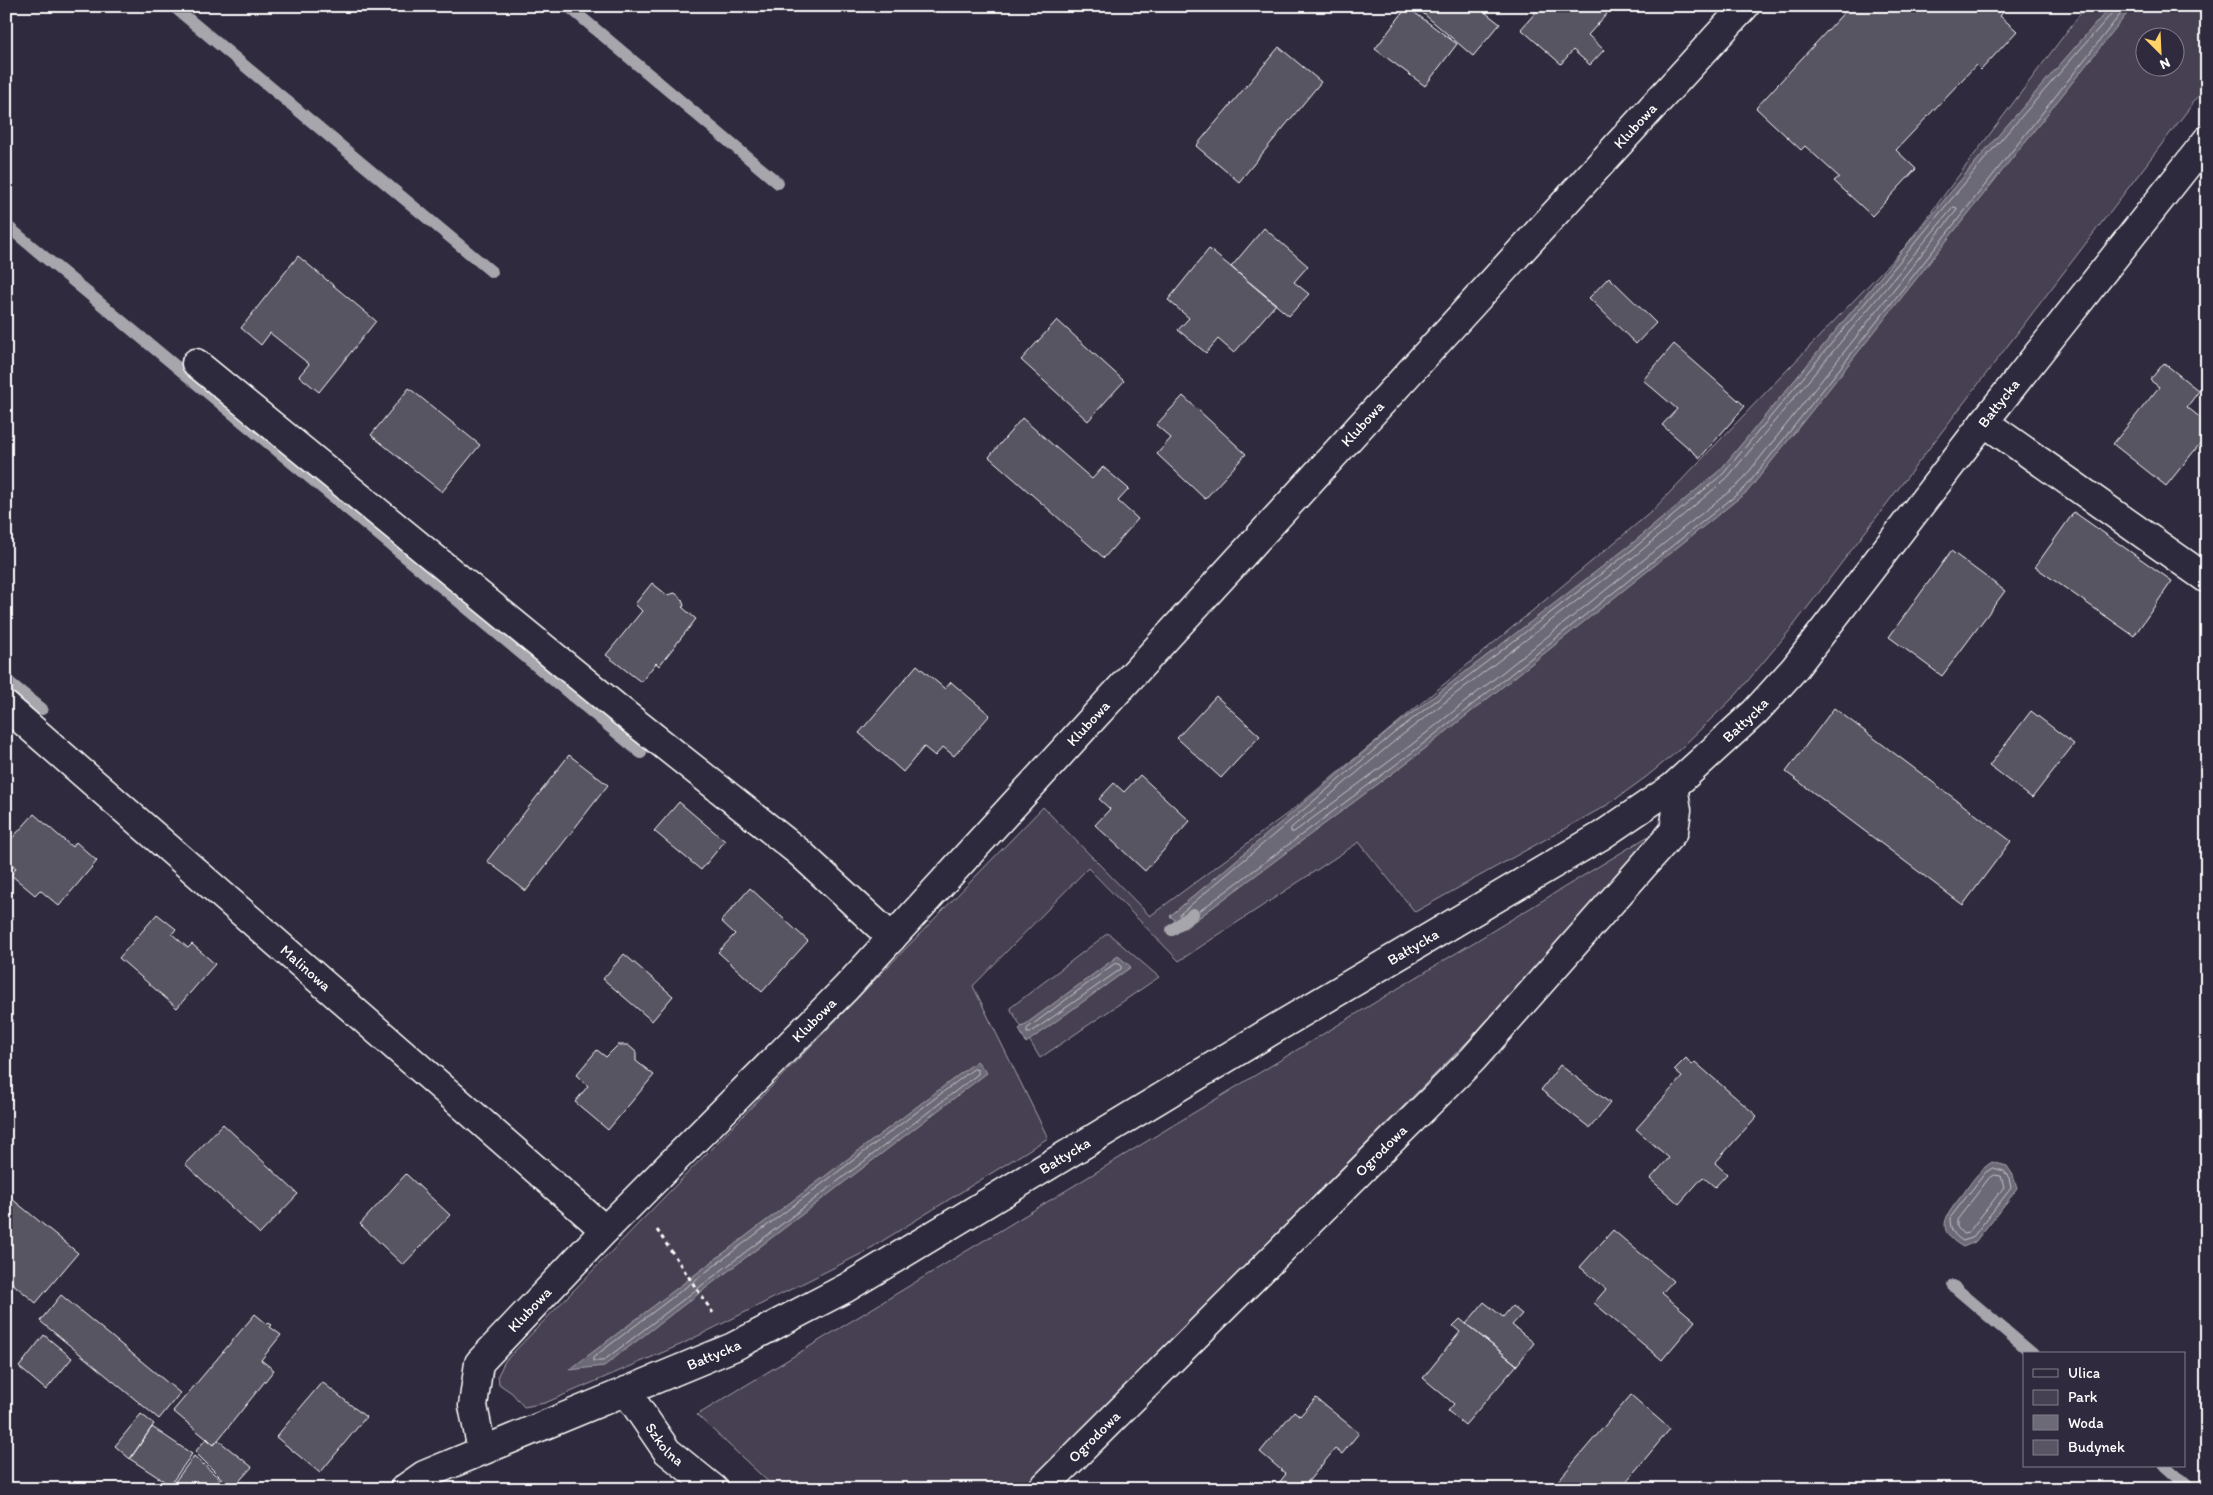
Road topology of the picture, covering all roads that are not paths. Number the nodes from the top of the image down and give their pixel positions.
1 (1745, 6) edge
2 (2207, 140) edge
3 (196, 363) dead end
4 (1984, 422) junction
5 (2207, 579) edge
6 (6, 706) edge
7 (1673, 787) junction
8 (892, 938) junction
9 (605, 1230) junction
10 (626, 1391) junction
11 (482, 1450) junction
12 (404, 1489) edge
13 (714, 1489) edge
14 (1042, 1489) edge

1 - 8 street, Klubowa
2 - 4 street, Bałtycka
3 - 8 street
4 - 5 street
4 - 7 street, Bałtycka
6 - 9 street, Malinowa
7 - 10 street, Bałtycka
7 - 14 street, Ogrodowa
8 - 9 street, Klubowa
9 - 11 street, Klubowa
10 - 11 street, Bałtycka
10 - 13 street, Szkolna
11 - 12 street, Bałtycka

